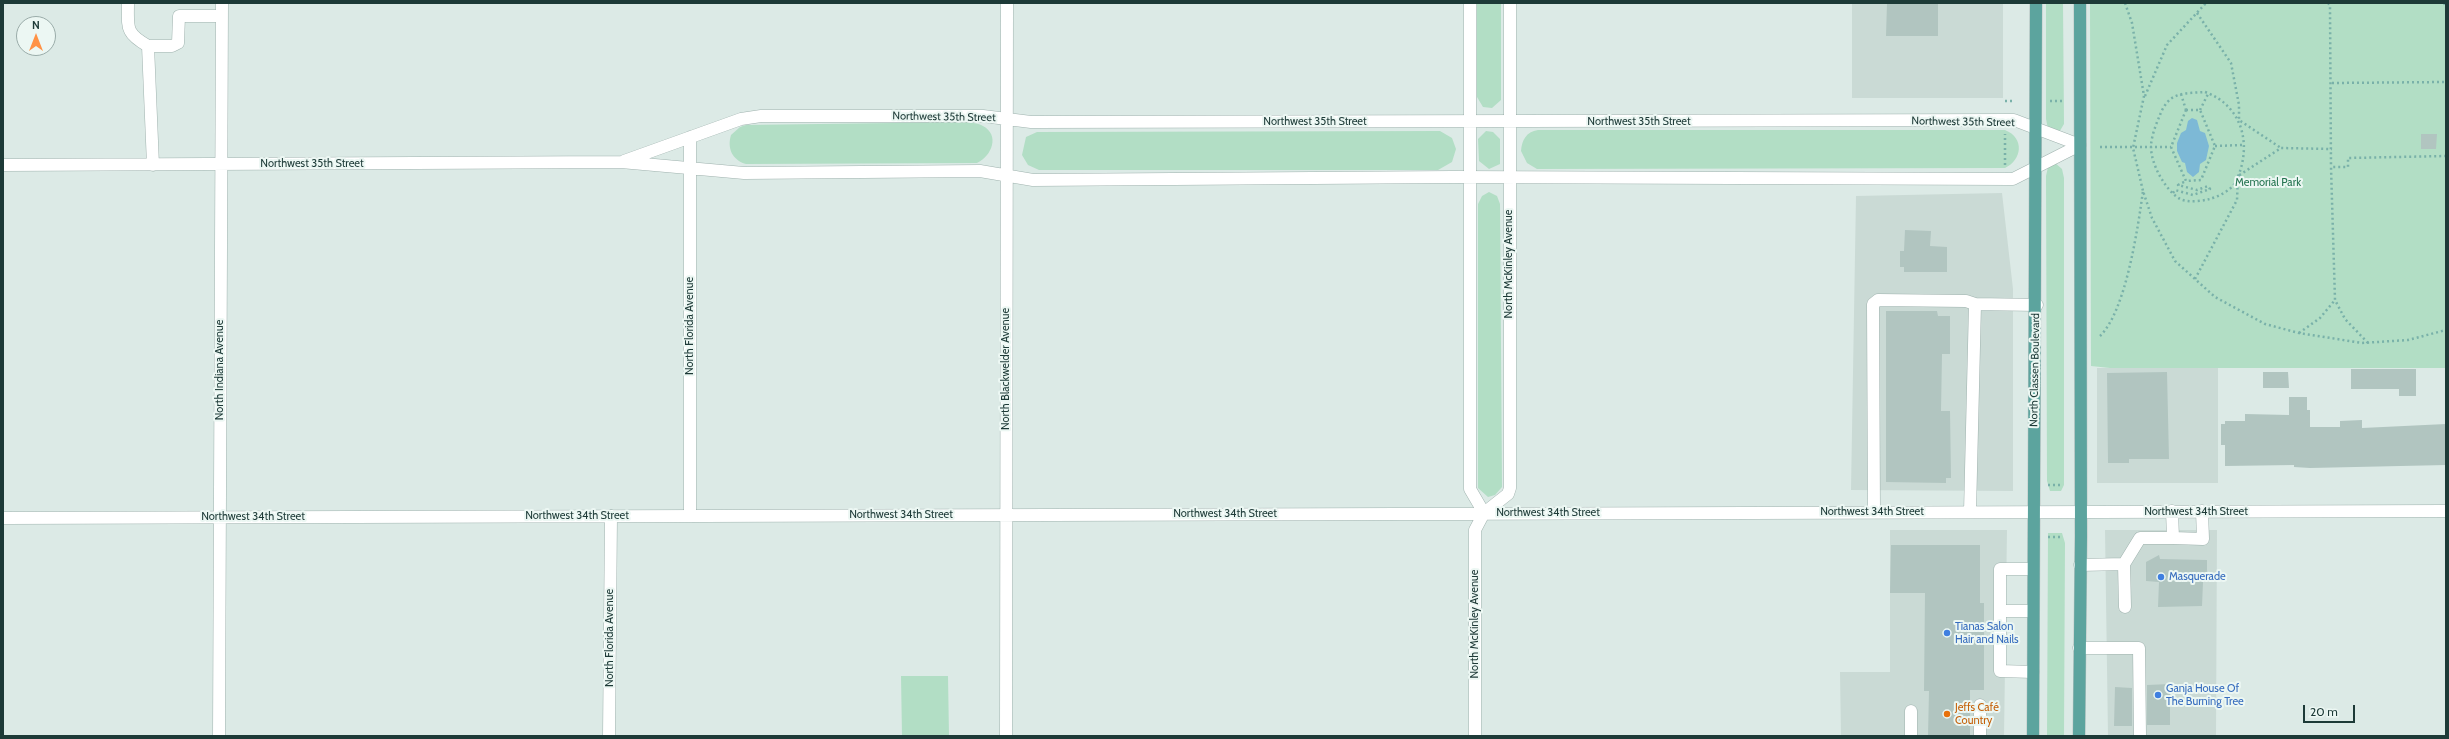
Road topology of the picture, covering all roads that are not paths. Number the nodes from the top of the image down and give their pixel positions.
1 (128, 3) edge
2 (222, 3) edge
3 (1008, 3) edge
4 (1470, 3) edge
5 (1510, 3) edge
6 (2036, 3) edge
7 (2080, 3) edge
8 (221, 16) junction
9 (148, 46) junction
10 (1007, 119) junction
11 (1470, 122) junction
12 (1510, 122) junction
13 (2036, 130) junction
14 (690, 137) junction
15 (2080, 145) junction
16 (621, 162) junction
17 (152, 165) junction
18 (221, 165) junction
19 (3, 166) edge
20 (690, 168) junction
21 (2037, 169) junction
22 (1007, 176) junction
23 (1471, 177) junction
24 (1509, 178) junction
25 (1975, 304) junction
26 (2037, 305) junction
27 (2446, 511) edge
28 (1874, 512) junction
29 (1970, 512) junction
30 (2033, 512) junction
31 (2080, 512) junction
32 (2172, 512) junction
33 (2202, 512) junction
34 (1484, 513) junction
35 (1006, 515) junction
36 (611, 516) junction
37 (690, 516) junction
38 (220, 517) junction
39 (3, 518) edge
40 (2173, 538) junction
41 (2124, 564) junction
42 (2080, 565) junction
43 (2033, 569) junction
44 (2125, 607) dead end
45 (2000, 611) junction
46 (2033, 611) junction
47 (2080, 648) junction
48 (2033, 672) junction
49 (1980, 705) dead end
50 (1911, 711) dead end
51 (219, 736) edge
52 (609, 736) edge
53 (1006, 736) edge
54 (1475, 736) edge
55 (1912, 736) edge
56 (1980, 736) edge
57 (2033, 736) edge
58 (2078, 736) edge
59 (2140, 736) edge

1 - 9 street
2 - 8 street, North Indiana Avenue
3 - 10 street, North Blackwelder Avenue
4 - 11 street
5 - 12 street, North McKinley Avenue
6 - 13 main road, North Classen Boulevard
7 - 15 main road
8 - 9 street
8 - 18 street, North Indiana Avenue
9 - 17 street
10 - 11 street, Northwest 35th Street
10 - 14 street, Northwest 35th Street
10 - 22 street, North Blackwelder Avenue
11 - 12 street, Northwest 35th Street
11 - 23 street
12 - 13 street, Northwest 35th Street
12 - 24 street, North McKinley Avenue
13 - 15 street, Northwest 35th Street
13 - 21 main road, North Classen Boulevard
14 - 16 street, Northwest 35th Street
14 - 20 street, North Florida Avenue
15 - 21 street, Northwest 35th Street
15 - 31 main road
16 - 18 street, Northwest 35th Street
16 - 20 street, Northwest 35th Street
17 - 18 street, Northwest 35th Street
17 - 19 street, Northwest 35th Street
18 - 38 street, North Indiana Avenue
20 - 22 street, Northwest 35th Street
20 - 37 street, North Florida Avenue
21 - 24 street, Northwest 35th Street
21 - 26 main road, North Classen Boulevard
22 - 23 street, Northwest 35th Street
22 - 35 street, North Blackwelder Avenue
23 - 24 street, Northwest 35th Street
23 - 34 street
24 - 34 street, North McKinley Avenue
25 - 26 street
25 - 28 street
25 - 29 street
26 - 30 main road, North Classen Boulevard
27 - 33 street, Northwest 34th Street
28 - 29 street, Northwest 34th Street
28 - 34 street, Northwest 34th Street
29 - 30 street, Northwest 34th Street
30 - 31 street, Northwest 34th Street
30 - 43 main road, North Classen Boulevard
31 - 32 street, Northwest 34th Street
31 - 42 main road
32 - 33 street, Northwest 34th Street
32 - 40 street
33 - 40 street
34 - 35 street, Northwest 34th Street
34 - 54 street, North McKinley Avenue
35 - 37 street, Northwest 34th Street
35 - 53 street, North Blackwelder Avenue
36 - 37 street, Northwest 34th Street
36 - 38 street, Northwest 34th Street
36 - 52 street, North Florida Avenue
38 - 39 street, Northwest 34th Street
38 - 51 street, North Indiana Avenue
40 - 41 street
41 - 42 street
41 - 44 street
42 - 47 main road
43 - 45 street
43 - 46 main road, North Classen Boulevard
45 - 46 street
45 - 48 street
46 - 48 main road, North Classen Boulevard
47 - 58 main road
47 - 59 street
48 - 57 main road, North Classen Boulevard
49 - 56 street
50 - 55 street

